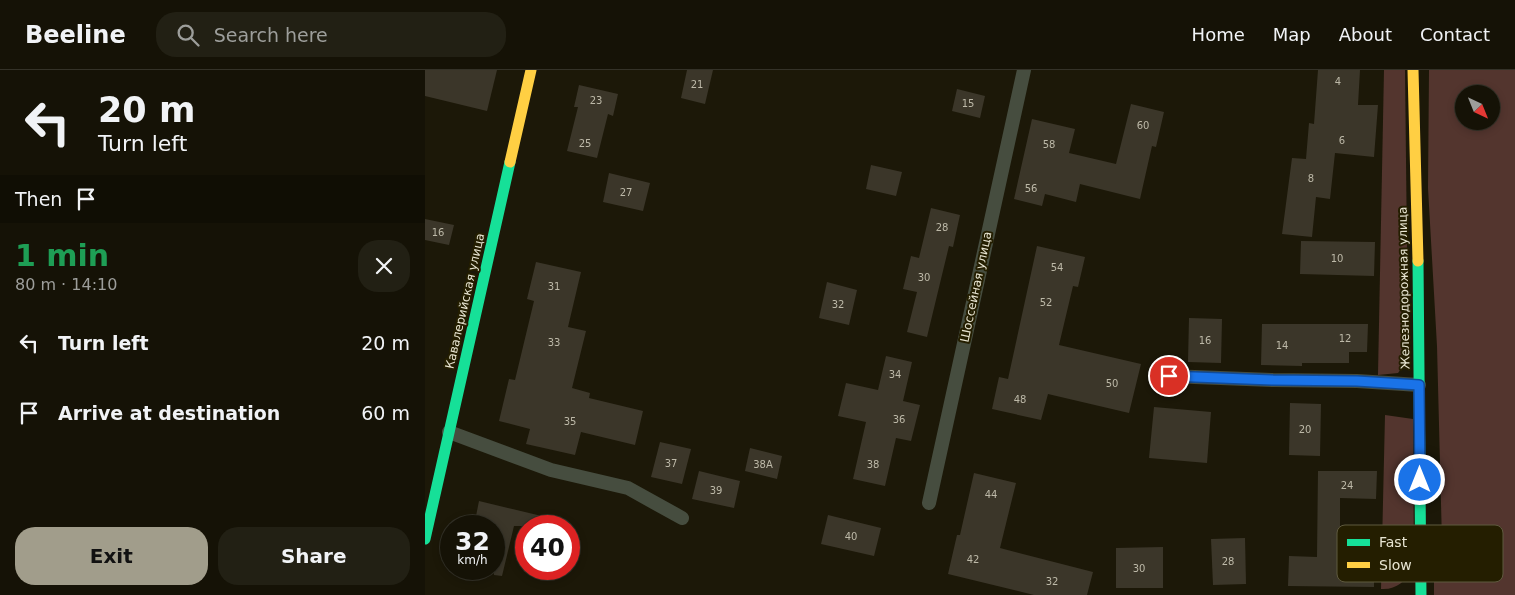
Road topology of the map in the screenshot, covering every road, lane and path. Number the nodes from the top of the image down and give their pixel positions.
1 (531, 70) edge
2 (1024, 70) edge
3 (1413, 70) edge
4 (1169, 376) dead end
5 (1419, 385) junction
6 (449, 432) junction
7 (929, 503) dead end
8 (682, 518) dead end
9 (1420, 525) edge
10 (425, 539) edge
11 (1421, 582) edge
12 (1421, 595) edge

1 - 6 street, Кавалерийская улица
2 - 7 lane, Шоссейная улица
3 - 5 street, Железнодорожная улица
4 - 5 lane
5 - 9 street, Железнодорожная улица
6 - 8 lane
6 - 10 street, Кавалерийская улица
11 - 12 street, Железнодорожная улица

